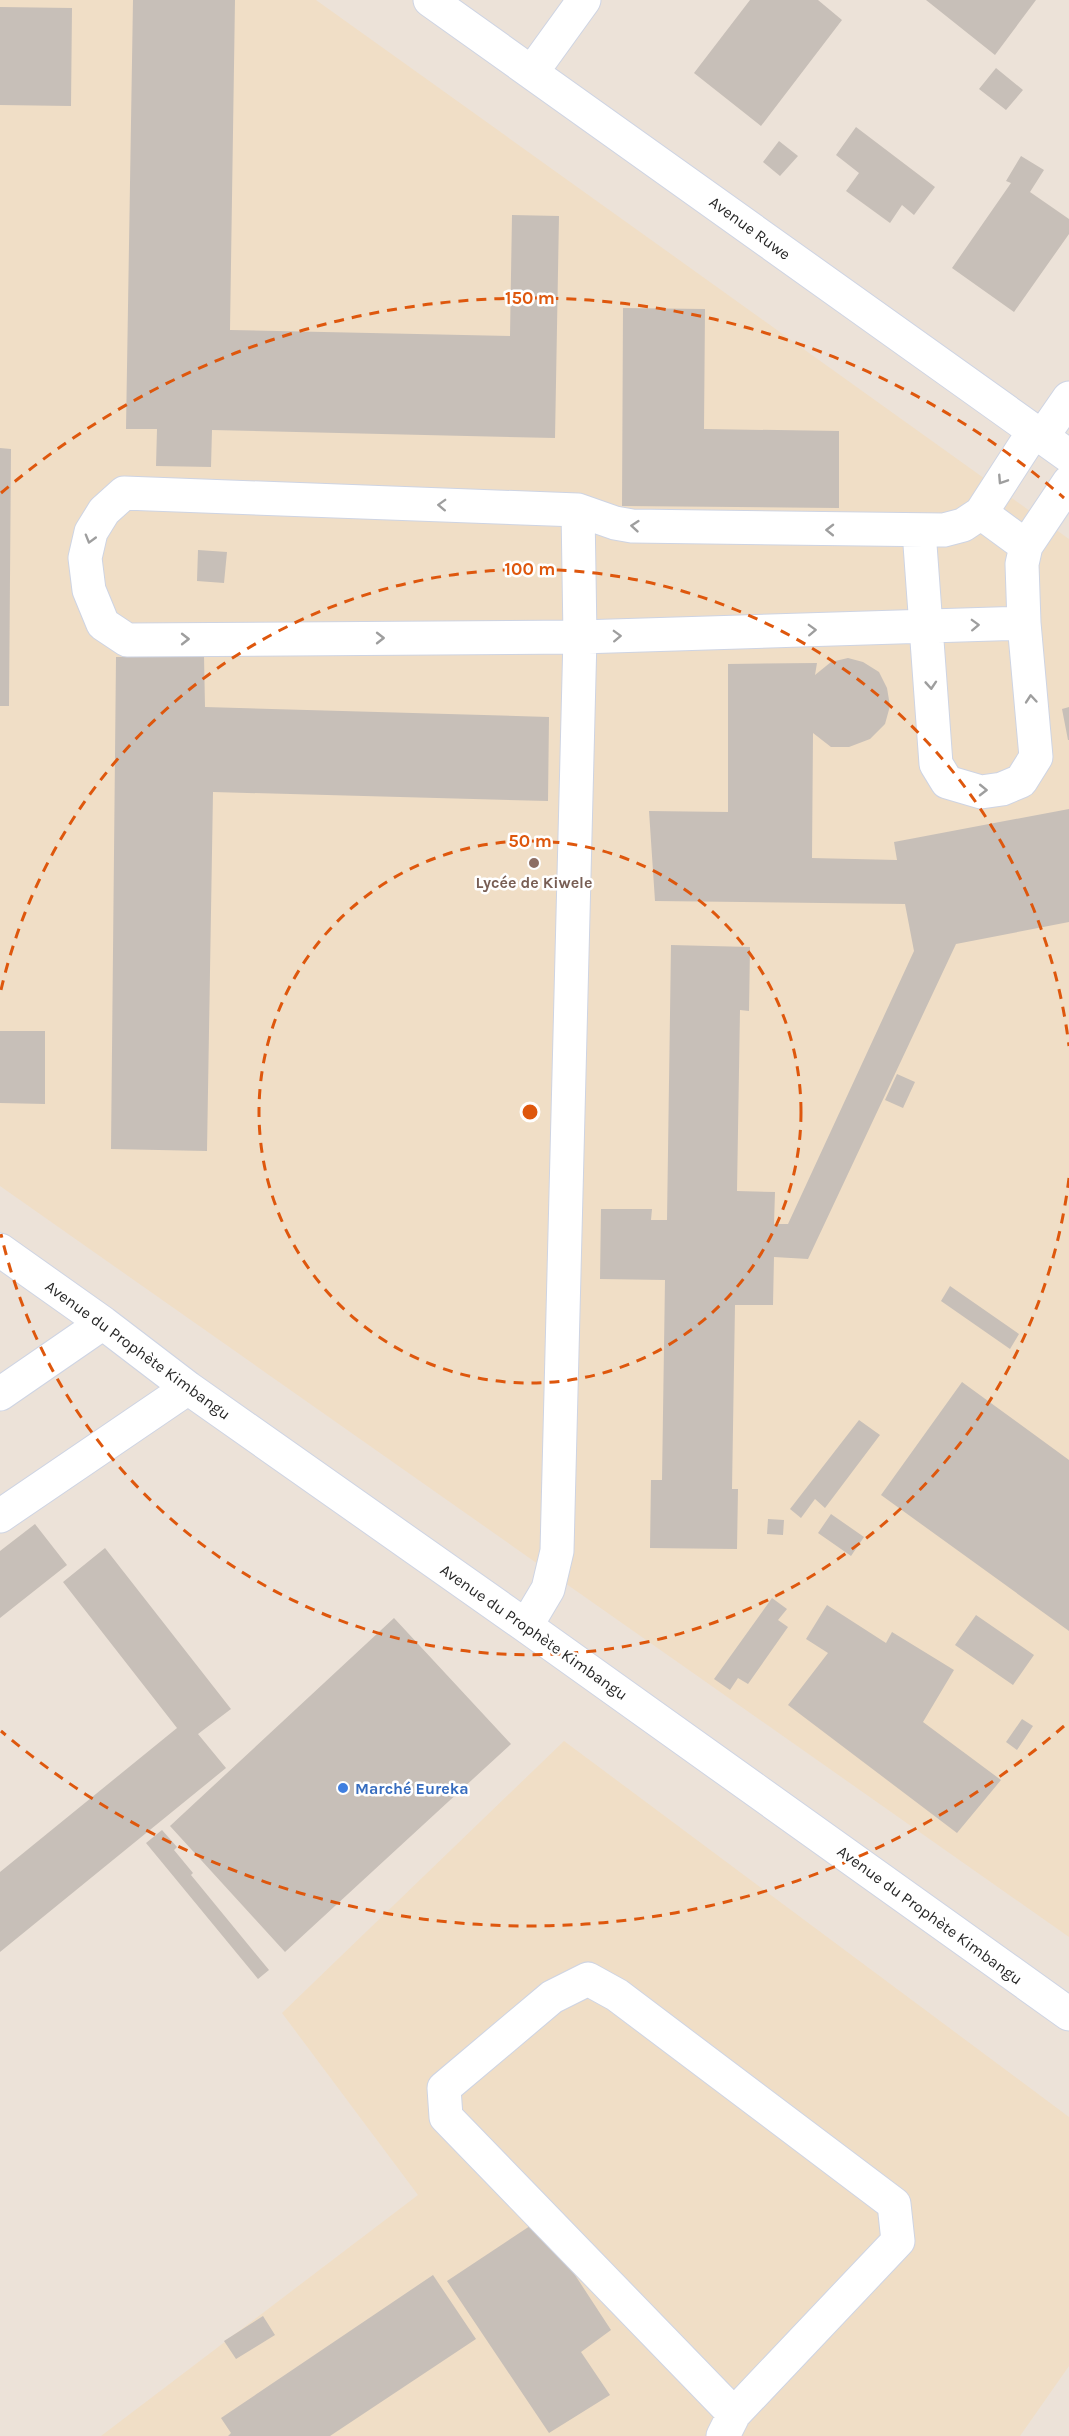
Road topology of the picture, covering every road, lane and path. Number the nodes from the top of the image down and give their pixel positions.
1 (430, 0) edge
2 (584, 0) edge
3 (532, 72) junction
4 (1069, 398) edge
5 (1038, 434) junction
6 (1069, 456) edge
7 (1069, 482) edge
8 (578, 510) junction
9 (981, 513) junction
10 (919, 531) junction
11 (1026, 546) junction
12 (1024, 623) junction
13 (927, 626) junction
14 (580, 637) junction
15 (0, 1250) edge
16 (103, 1323) junction
17 (188, 1388) junction
18 (0, 1394) edge
19 (0, 1516) edge
20 (526, 1626) junction
21 (1069, 2014) edge
22 (728, 2425) edge

1 - 3 street, Avenue Ruwe
2 - 3 street
3 - 5 street, Avenue Ruwe
4 - 5 street
5 - 6 street, Avenue Ruwe
5 -> 9 street
7 - 11 street
10 -> 8 street
8 - 14 street
8 -> 14 street
9 - 10 street
9 - 11 street
10 - 13 street
11 - 12 street
13 -> 12 street
13 -> 12 street
14 -> 13 street
14 - 20 street
15 - 16 street, Avenue du Prophète Kimbangu
16 - 17 street, Avenue du Prophète Kimbangu
16 - 18 street
17 - 19 street
17 - 20 street, Avenue du Prophète Kimbangu
20 - 21 street, Avenue du Prophète Kimbangu
22 - 22 street

